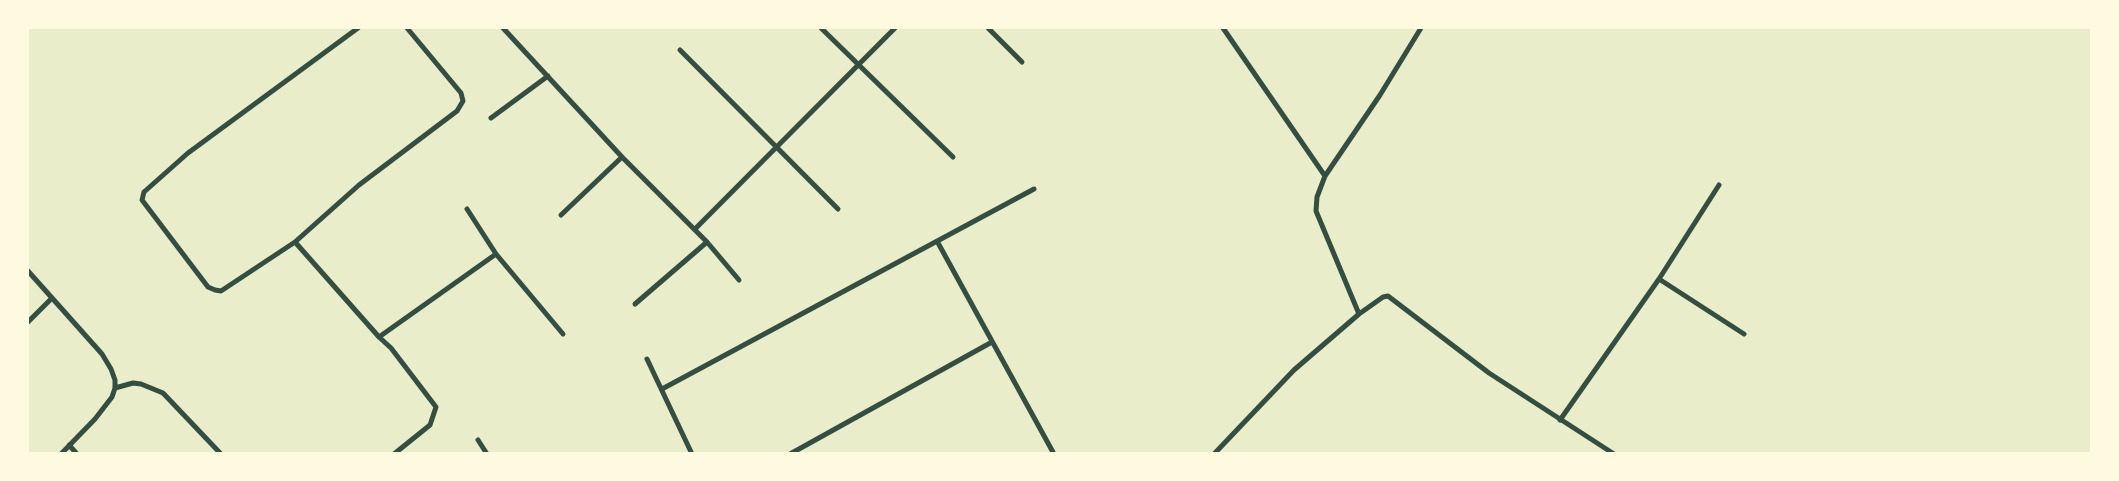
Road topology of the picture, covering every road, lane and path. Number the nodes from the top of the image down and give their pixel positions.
1 (358, 28) edge
2 (407, 28) edge
3 (503, 28) edge
4 (821, 28) edge
5 (895, 28) edge
6 (988, 28) edge
7 (1222, 28) edge
8 (1420, 28) edge
9 (680, 50) dead end
10 (1022, 62) dead end
11 (858, 65) junction
12 (548, 76) junction
13 (491, 118) dead end
14 (776, 148) junction
15 (622, 157) junction
16 (953, 157) dead end
17 (1325, 176) junction
18 (1719, 185) dead end
19 (1034, 189) dead end
20 (838, 208) dead end
21 (467, 209) dead end
22 (561, 215) dead end
23 (695, 229) junction
24 (937, 241) junction
25 (295, 242) junction
26 (707, 242) junction
27 (496, 254) junction
28 (28, 271) edge
29 (1659, 279) junction
30 (739, 280) dead end
31 (52, 298) junction
32 (635, 304) dead end
33 (1359, 314) junction
34 (28, 322) edge
35 (563, 334) dead end
36 (1744, 334) dead end
37 (378, 337) junction
38 (992, 342) junction
39 (647, 358) dead end
40 (115, 388) junction
41 (662, 389) junction
42 (1560, 420) junction
43 (478, 440) dead end
44 (69, 445) junction
45 (61, 454) edge
46 (77, 454) edge
47 (221, 454) edge
48 (394, 454) edge
49 (487, 454) edge
50 (692, 454) edge
51 (790, 454) edge
52 (1054, 454) edge
53 (1214, 454) edge
54 (1614, 454) edge

1 - 25 street
2 - 25 street
3 - 12 street
4 - 11 street
5 - 11 street
6 - 10 street
7 - 17 street
8 - 17 street
9 - 14 street
11 - 14 street
11 - 16 street
12 - 13 street
12 - 15 street
14 - 20 street
14 - 23 street
15 - 22 street
15 - 23 street
17 - 33 street
18 - 29 street
19 - 24 street
21 - 27 street
23 - 26 street
24 - 38 street
24 - 41 street
25 - 37 street
26 - 30 street
26 - 32 street
27 - 35 street
27 - 37 street
28 - 31 street
29 - 36 street
29 - 42 street
31 - 34 street
31 - 40 street
33 - 42 street
33 - 53 street
37 - 48 street
38 - 51 street
38 - 52 street
39 - 41 street
40 - 44 street
40 - 47 street
41 - 50 street
42 - 54 street
43 - 49 street
44 - 45 street
44 - 46 street

